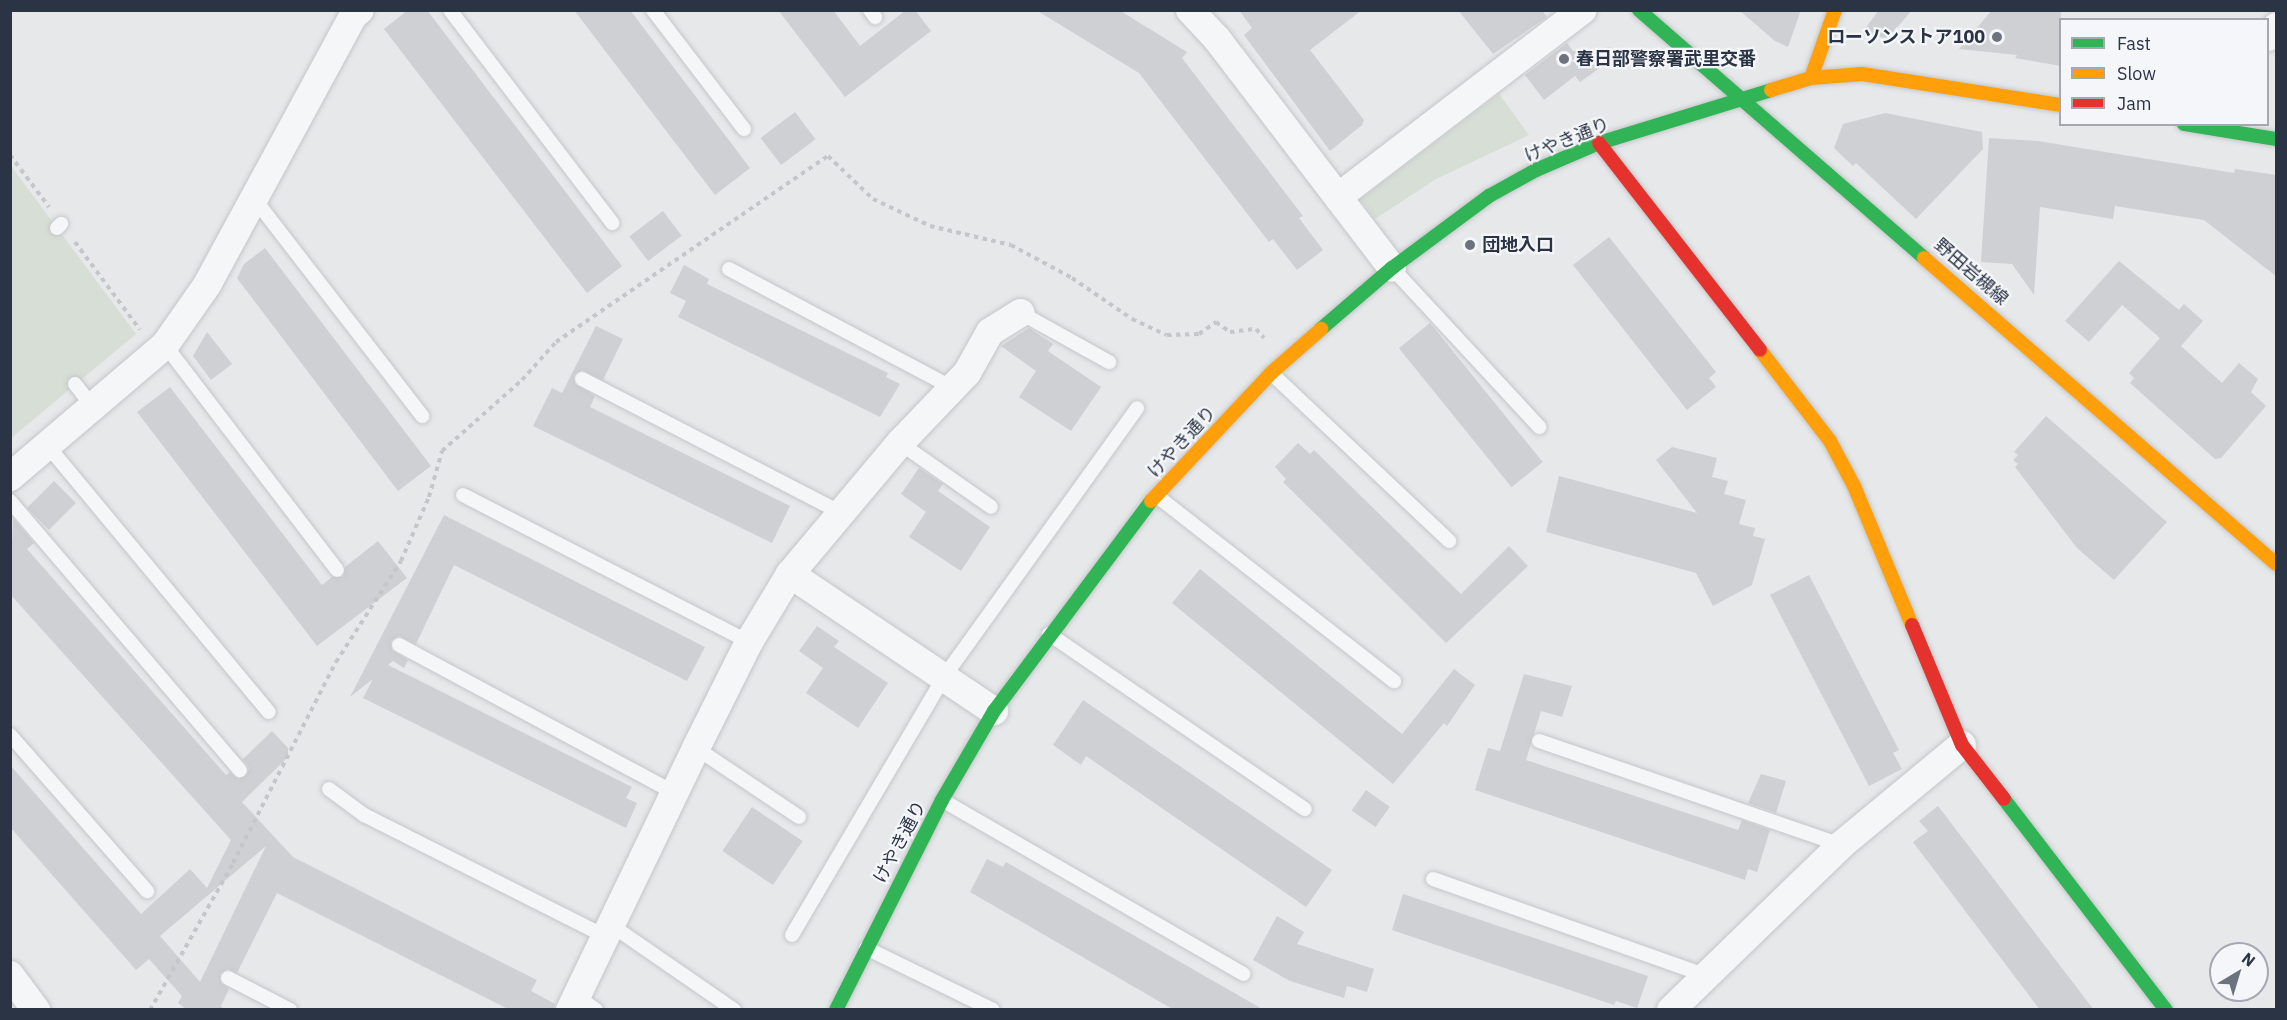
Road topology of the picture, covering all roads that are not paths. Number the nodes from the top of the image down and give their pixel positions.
1 (450, 10) edge
2 (653, 10) edge
3 (1190, 10) edge
4 (1583, 10) edge
5 (1639, 10) edge
6 (1835, 10) edge
7 (354, 12) edge
8 (1811, 78) junction
9 (1743, 101) junction
10 (2059, 105) edge
11 (2195, 126) edge
12 (744, 129) dead end
13 (2277, 139) edge
14 (1599, 143) junction
15 (253, 196) junction
16 (1338, 197) junction
17 (612, 223) dead end
18 (1392, 268) junction
19 (729, 269) dead end
20 (1021, 313) joint
21 (160, 349) junction
22 (1109, 362) dead end
23 (1271, 373) junction
24 (582, 379) dead end
25 (75, 384) dead end
26 (951, 387) junction
27 (93, 406) junction
28 (1137, 408) dead end
29 (422, 416) dead end
30 (1539, 426) dead end
31 (900, 443) junction
32 (47, 445) junction
33 (10, 477) edge
34 (463, 495) dead end
35 (1157, 496) junction
36 (10, 501) edge
37 (991, 507) dead end
38 (840, 512) junction
39 (1449, 541) dead end
40 (2277, 564) edge
41 (338, 570) dead end
42 (790, 574) junction
43 (1049, 634) junction
44 (749, 642) junction
45 (399, 645) dead end
46 (944, 677) junction
47 (1394, 681) dead end
48 (994, 711) junction
49 (269, 712) dead end
50 (10, 735) edge
51 (1539, 741) dead end
52 (1962, 745) junction
53 (696, 748) junction
54 (240, 770) dead end
55 (329, 789) dead end
56 (675, 794) junction
57 (942, 800) junction
58 (1305, 809) dead end
59 (799, 817) dead end
60 (1841, 845) junction
61 (1433, 879) dead end
62 (147, 891) dead end
63 (608, 930) junction
64 (792, 935) dead end
65 (866, 948) junction
66 (1243, 974) dead end
67 (10, 975) edge
68 (1704, 975) junction
69 (228, 978) dead end
70 (582, 1006) edge
71 (36, 1010) edge
72 (290, 1010) edge
73 (735, 1010) edge
74 (836, 1010) edge
75 (993, 1010) edge
76 (1671, 1010) edge
77 (2166, 1010) edge

1 - 17 lane
2 - 12 lane
3 - 16 street
4 - 16 street
5 - 9 street, 野田岩槻線
6 - 8 street
7 - 15 street
8 - 9 street, けやき通り
8 - 10 street, けやき通り
9 - 14 street, けやき通り
9 - 40 street, 野田岩槻線
11 - 13 street
14 - 18 street, けやき通り
14 - 52 street
15 - 21 street
15 - 29 lane
16 - 18 street
18 - 23 street, けやき通り
18 - 30 lane
19 - 26 lane
20 - 22 lane
20 - 26 street
21 - 27 street
21 - 41 lane
23 - 35 street, けやき通り
23 - 39 lane
24 - 38 lane
25 - 27 lane
26 - 31 street
27 - 32 street
28 - 46 lane
31 - 37 lane
31 - 38 street
32 - 33 street
32 - 49 lane
34 - 44 lane
35 - 43 street, けやき通り
35 - 47 lane
36 - 54 lane
38 - 42 street
42 - 44 street
42 - 46 street
43 - 48 street, けやき通り
43 - 58 lane
44 - 53 street
45 - 56 lane
46 - 48 street
46 - 64 lane
48 - 57 street, けやき通り
50 - 62 lane
51 - 60 lane
52 - 60 street
52 - 77 street
53 - 56 street
53 - 59 lane
55 - 63 lane
56 - 63 street
57 - 65 street, けやき通り
57 - 66 lane
60 - 68 street
61 - 68 lane
63 - 70 street
63 - 73 lane
65 - 74 street, けやき通り
65 - 75 lane
67 - 71 street
68 - 76 street
69 - 72 lane

